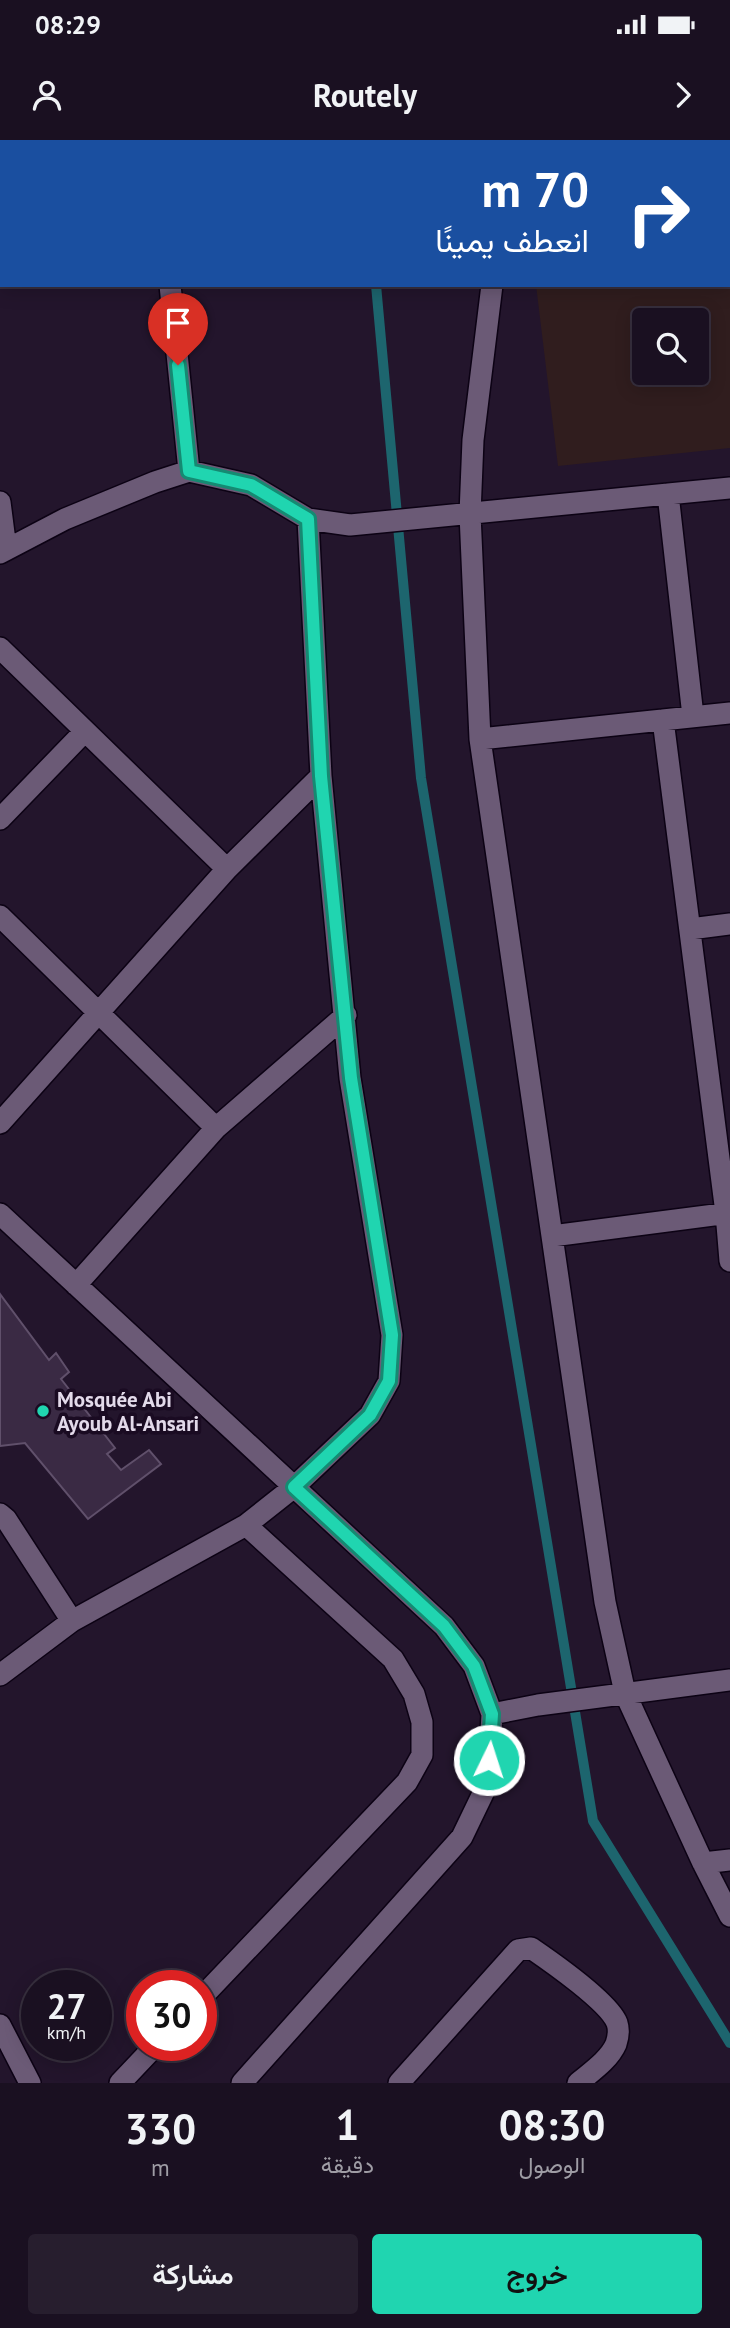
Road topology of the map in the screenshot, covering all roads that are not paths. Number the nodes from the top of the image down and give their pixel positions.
1 (170, 287) edge
2 (492, 287) edge
3 (189, 471) junction
4 (730, 488) edge
5 (668, 494) junction
6 (0, 502) edge
7 (470, 514) junction
8 (308, 519) junction
9 (3, 551) edge
10 (0, 648) edge
11 (730, 713) edge
12 (693, 716) junction
13 (663, 720) junction
14 (85, 731) junction
15 (480, 739) junction
16 (321, 776) junction
17 (0, 820) edge
18 (228, 869) junction
19 (0, 916) edge
20 (730, 924) edge
21 (690, 929) junction
22 (99, 1013) junction
23 (346, 1016) junction
24 (0, 1123) edge
25 (216, 1128) junction
26 (728, 1213) edge
27 (0, 1214) edge
28 (552, 1236) junction
29 (730, 1261) edge
30 (76, 1285) junction
31 (294, 1487) junction
32 (0, 1514) edge
33 (246, 1525) junction
34 (72, 1621) junction
35 (0, 1675) edge
36 (730, 1680) edge
37 (618, 1694) junction
38 (492, 1714) junction
39 (730, 1860) edge
40 (703, 1863) junction
41 (730, 1916) edge
42 (217, 1981) edge
43 (0, 2025) edge
44 (141, 2061) edge
45 (30, 2083) edge
46 (120, 2083) edge
47 (242, 2083) edge
48 (399, 2083) edge
49 (578, 2083) edge

1 - 3 street
2 - 7 street
3 - 8 street
3 - 9 street
4 - 5 street
5 - 7 street
5 - 12 street
6 - 9 street
7 - 8 street
7 - 15 street
8 - 16 street
10 - 14 street
11 - 12 street
12 - 13 street
13 - 15 street
13 - 21 street
14 - 17 street
14 - 18 street
15 - 28 street
16 - 18 street
16 - 23 street
18 - 22 street
19 - 22 street
20 - 21 street
21 - 26 street
22 - 24 street
22 - 25 street
23 - 25 street
23 - 31 street
25 - 30 street
26 - 28 street
26 - 29 street
27 - 30 street
28 - 37 street
30 - 31 street
31 - 33 street
31 - 38 street
32 - 34 street
33 - 34 street
33 - 42 street
34 - 35 street
36 - 37 street
37 - 38 street
37 - 40 street
38 - 47 street
39 - 40 street
40 - 41 street
43 - 45 street
44 - 46 street
48 - 49 street

